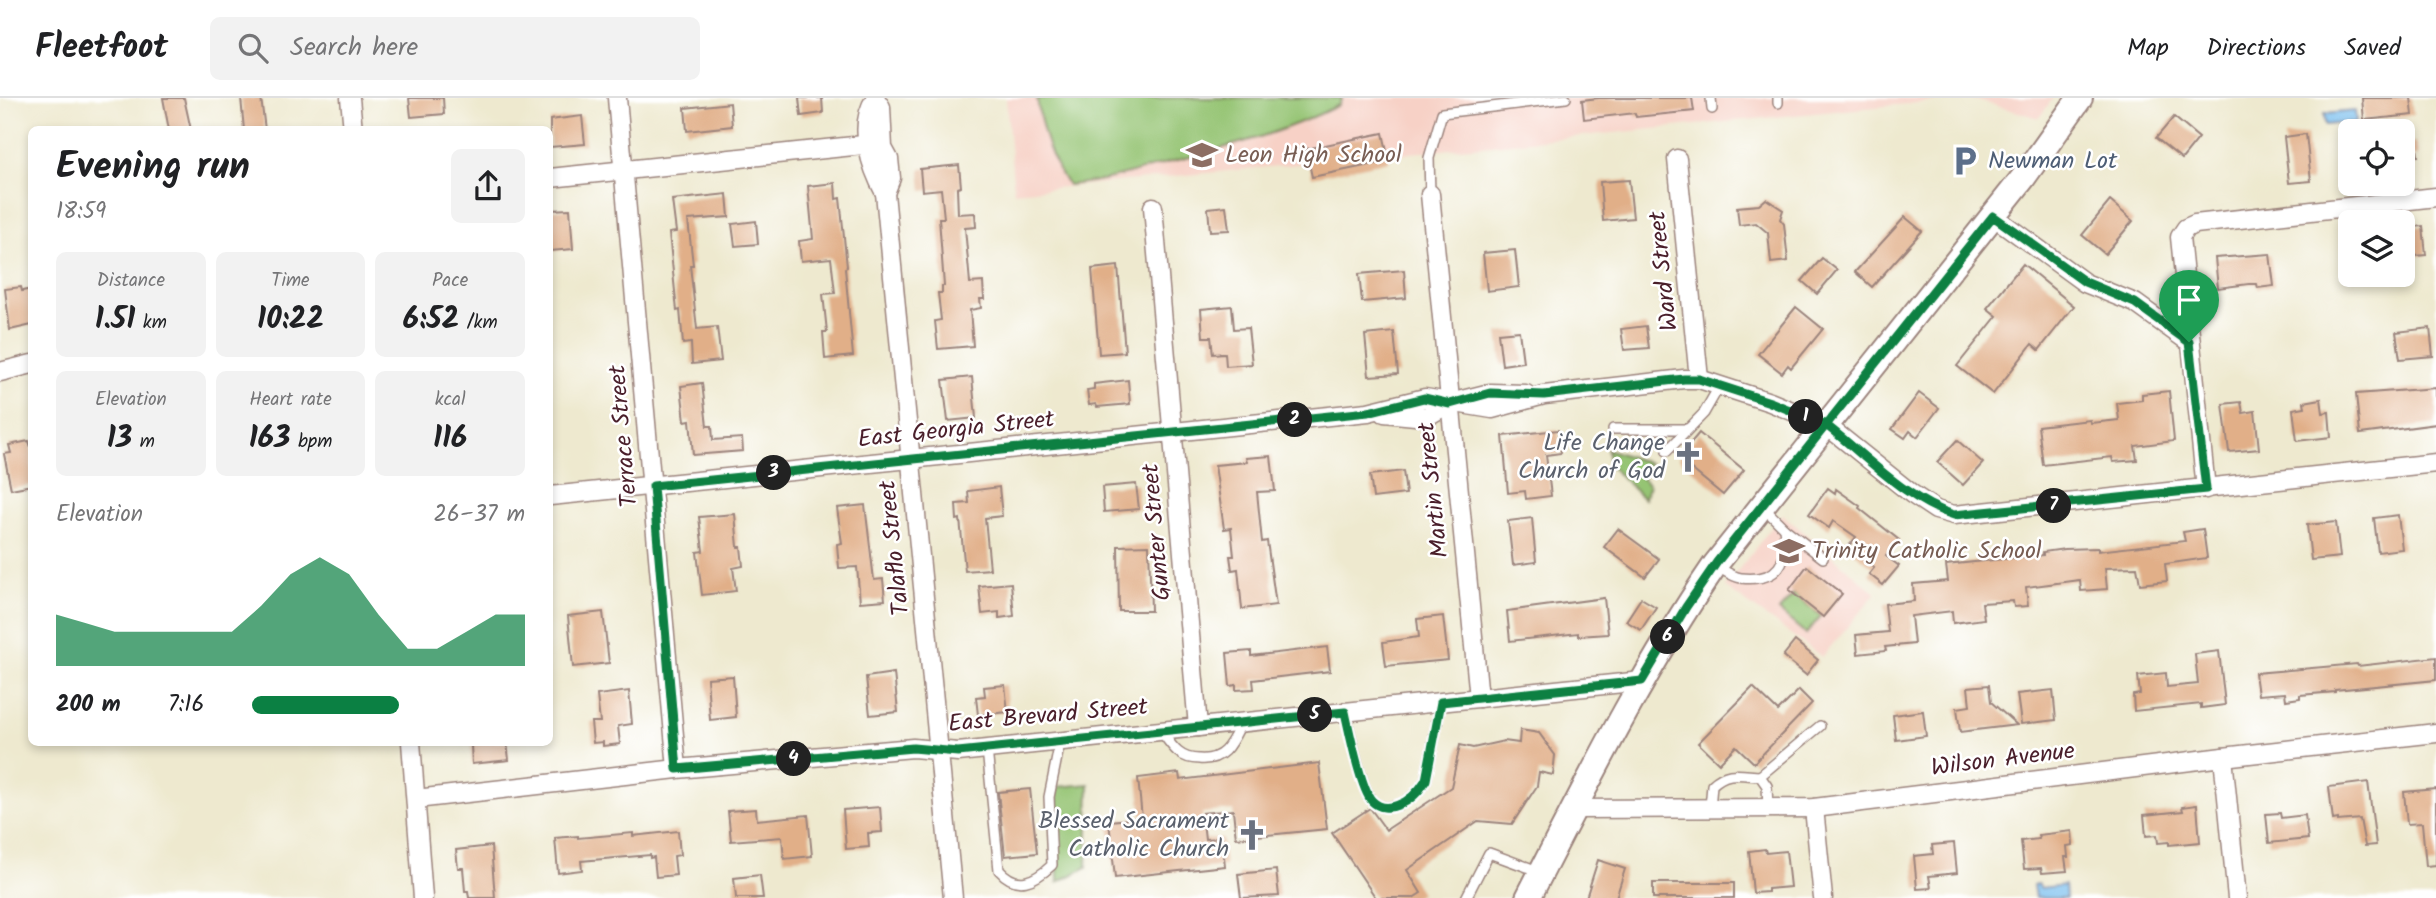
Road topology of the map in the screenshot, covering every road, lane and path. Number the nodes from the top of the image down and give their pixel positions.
1 (350, 98) edge
2 (617, 98) edge
3 (875, 98) edge
4 (1566, 98) edge
5 (1711, 98) edge
6 (2080, 98) edge
7 (1712, 110) dead end
8 (353, 126) edge
9 (874, 143) junction
10 (1677, 159) dead end
11 (624, 170) junction
12 (553, 178) edge
13 (1430, 194) joint
14 (2436, 197) edge
15 (1153, 207) dead end
16 (1993, 216) junction
17 (2189, 342) junction
18 (28, 365) edge
19 (0, 372) edge
20 (1699, 379) junction
21 (1720, 385) junction
22 (1450, 404) junction
23 (1826, 425) junction
24 (1613, 429) dead end
25 (1688, 429) junction
26 (1173, 432) junction
27 (1667, 451) dead end
28 (910, 458) junction
29 (2436, 463) edge
30 (653, 486) junction
31 (2206, 489) junction
32 (553, 496) edge
33 (1761, 506) junction
34 (1784, 528) junction
35 (1823, 558) dead end
36 (1714, 565) junction
37 (1642, 681) junction
38 (1479, 698) junction
39 (1441, 702) junction
40 (1345, 712) junction
41 (1241, 723) junction
42 (1820, 726) dead end
43 (1198, 727) junction
44 (1161, 731) junction
45 (2436, 733) edge
46 (1060, 742) junction
47 (411, 746) edge
48 (987, 749) junction
49 (939, 751) junction
50 (2223, 757) junction
51 (677, 769) junction
52 (1760, 776) junction
53 (416, 799) junction
54 (1710, 808) junction
55 (1768, 808) junction
56 (1814, 808) junction
57 (1574, 809) junction
58 (1542, 872) junction
59 (423, 898) edge
60 (953, 898) edge
61 (1466, 898) edge
62 (1528, 898) edge
63 (1823, 898) edge
64 (2237, 898) edge

1 - 8 street
2 - 11 street, Terrace Street
3 - 9 street, Talaflo Street
4 - 13 lane
5 - 7 lane
6 - 16 street
9 - 11 street
9 - 28 street, Talaflo Street
10 - 20 street, Ward Street
11 - 12 street
11 - 30 street, Terrace Street
13 - 22 street, Martin Street
14 - 17 street
15 - 26 street, Gunter Street
16 - 17 street
16 - 23 street
17 - 31 street
18 - 19 street
20 - 21 street, East Georgia Street
20 - 22 street, East Georgia Street
21 - 23 street, East Georgia Street
21 - 25 lane
22 - 26 street, East Georgia Street
22 - 38 street, Martin Street
23 - 31 street, East Georgia Street
23 - 33 street
24 - 25 lane
25 - 27 lane
26 - 28 street, East Georgia Street
26 - 43 street, Gunter Street
28 - 30 street, East Georgia Street
28 - 49 street, Talaflo Street
29 - 31 street, East Georgia Street
30 - 32 street, East Georgia Street
30 - 51 street, Terrace Street
33 - 34 lane
33 - 36 street
34 - 35 lane
34 - 36 lane
36 - 37 street
37 - 38 street, East Brevard Street
37 - 57 street
38 - 39 street, East Brevard Street
39 - 40 street, East Brevard Street
39 - 40 lane
40 - 41 street, East Brevard Street
41 - 43 street, East Brevard Street
41 - 44 lane
42 - 52 lane
43 - 44 street, East Brevard Street
44 - 46 street, East Brevard Street
45 - 50 street, Wilson Avenue
46 - 48 street, East Brevard Street
46 - 48 lane
47 - 53 street
48 - 49 street, East Brevard Street
49 - 51 street, East Brevard Street
49 - 60 street, Talaflo Street
50 - 56 street, Wilson Avenue
50 - 64 street
51 - 53 street, East Brevard Street
52 - 54 lane
52 - 55 lane
53 - 59 street
54 - 55 street, Wilson Avenue
54 - 57 street, Wilson Avenue
55 - 56 street, Wilson Avenue
56 - 63 street
57 - 58 street
58 - 61 lane
58 - 62 street

